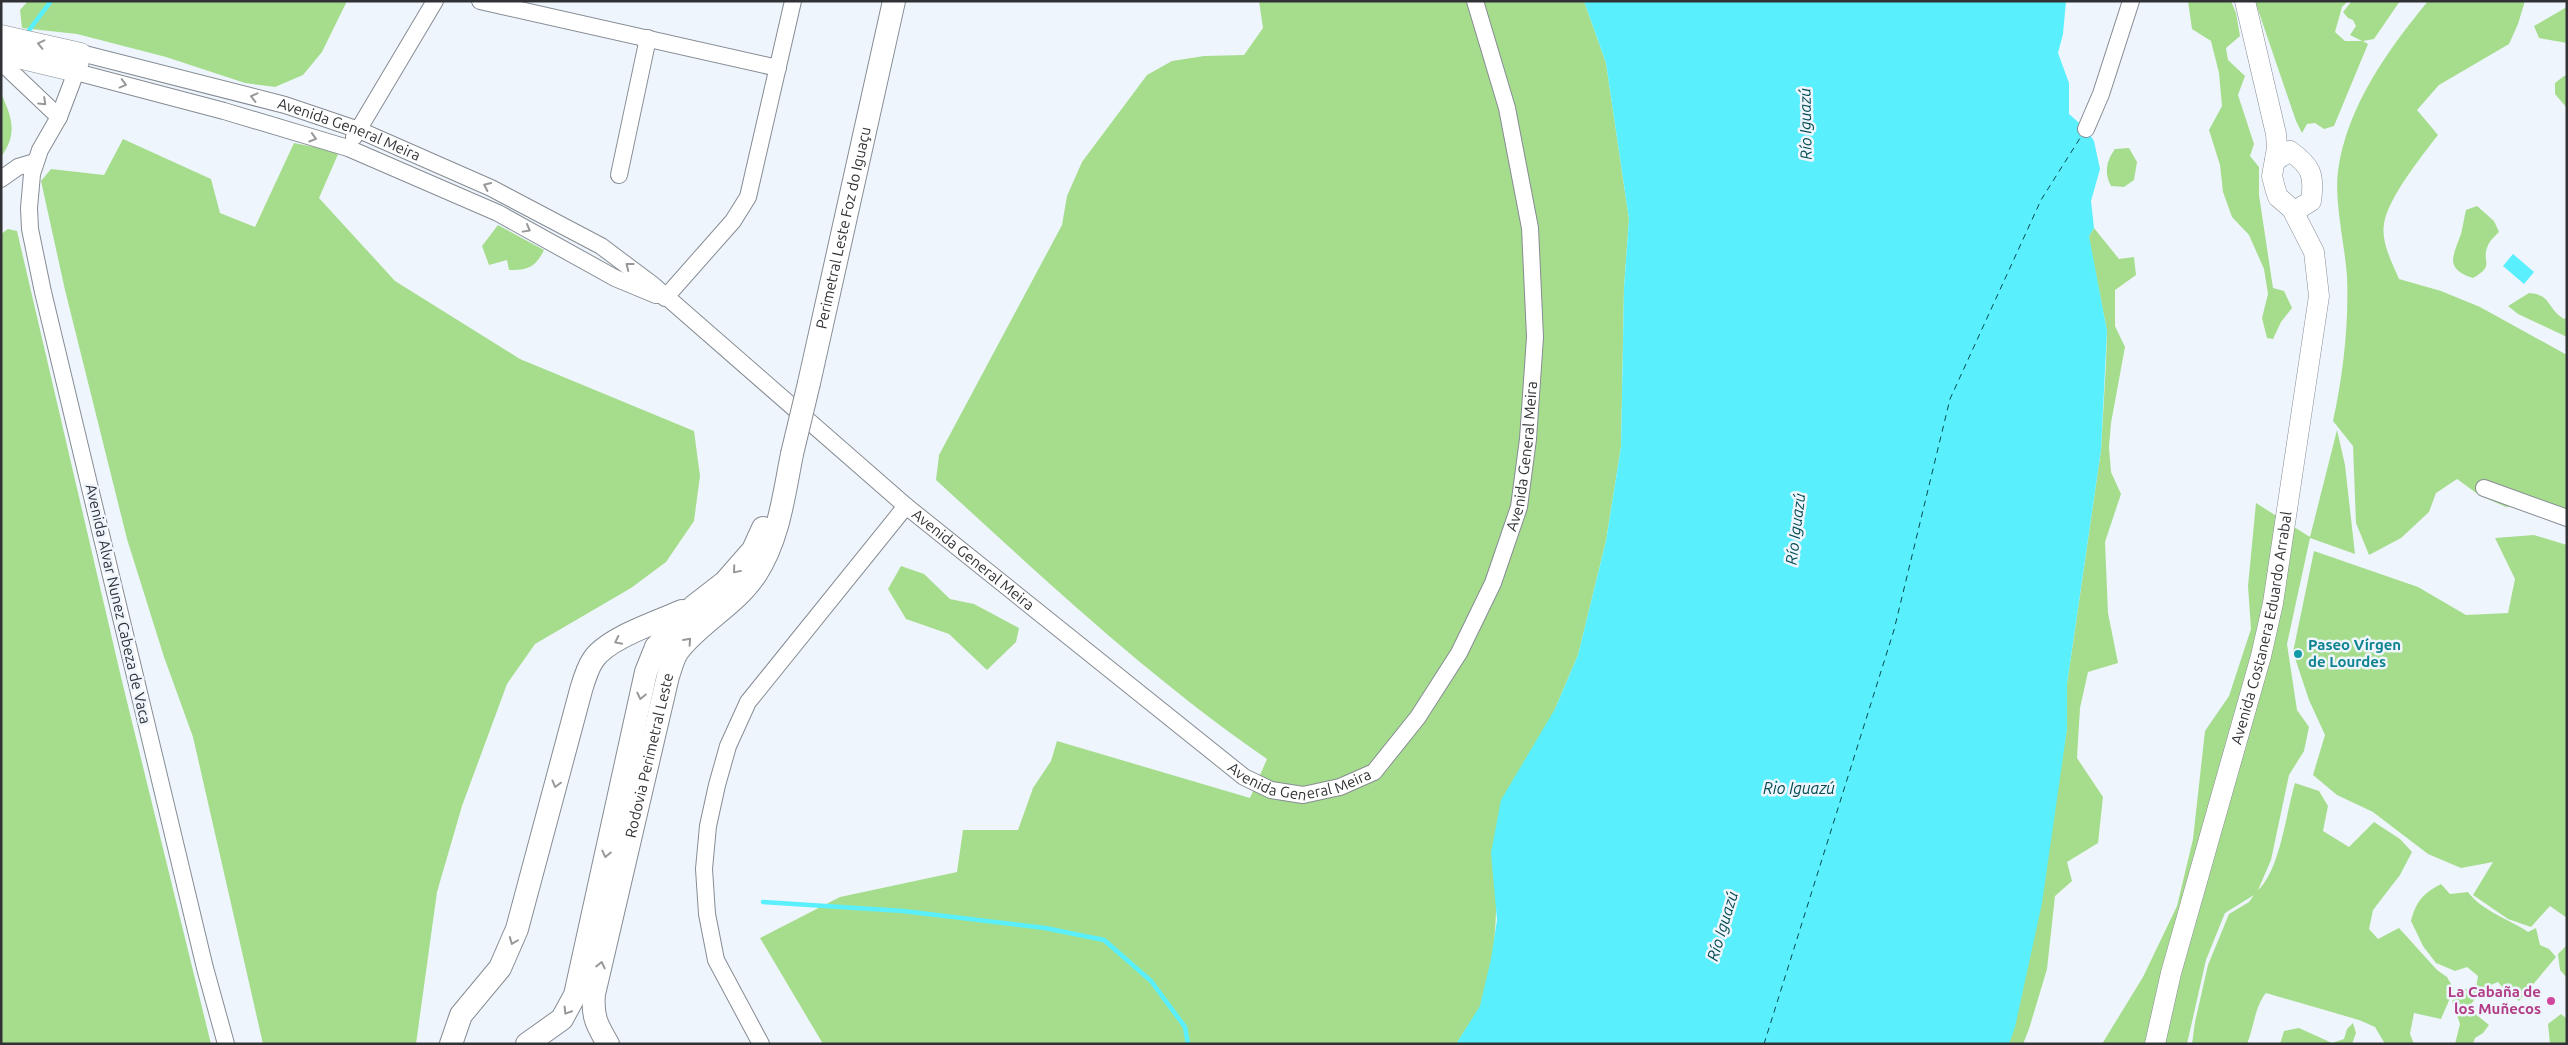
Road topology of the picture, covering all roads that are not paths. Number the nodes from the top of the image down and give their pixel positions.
1 (435, 1) edge
2 (480, 1) edge
3 (793, 1) edge
4 (894, 1) edge
5 (1475, 1) edge
6 (2131, 1) edge
7 (2244, 1) edge
8 (1, 34) edge
9 (648, 38) junction
10 (1, 54) edge
11 (1, 62) edge
12 (79, 63) junction
13 (778, 68) junction
14 (59, 117) junction
15 (2086, 129) dead end
16 (358, 130) junction
17 (348, 148) junction
18 (2283, 156) junction
19 (35, 162) junction
20 (619, 176) dead end
21 (1, 179) edge
22 (2292, 209) junction
23 (665, 298) junction
24 (792, 454) joint
25 (2484, 488) dead end
26 (782, 501) junction
27 (906, 506) junction
28 (2567, 518) edge
29 (694, 606) junction
30 (226, 1044) edge
31 (451, 1044) edge
32 (527, 1044) edge
33 (608, 1044) edge
34 (761, 1044) edge
35 (2155, 1044) edge

1 - 16 street
2 - 9 street
3 - 13 street
4 - 24 highway, Perimetral Leste Foz do Iguaçu, bridge
5 - 27 street, Avenida General Meira
6 - 15 street
7 - 18 main road
12 -> 8 main road, Avenida General Meira
9 - 13 street
9 - 20 street
10 - 12 main road, Avenida General Meira
11 -> 14 street
12 - 14 street, Avenida Alvar Nunez Cabeza de Vaca
16 -> 12 street, Avenida General Meira
12 -> 17 street, Avenida General Meira
13 - 23 street
14 - 19 street, Avenida Alvar Nunez Cabeza de Vaca
16 - 17 street
23 -> 16 street, Avenida General Meira
17 -> 23 street, Avenida General Meira
18 - 22 main road
18 - 22 main road
19 - 21 street
19 - 30 street, Avenida Alvar Nunez Cabeza de Vaca
22 - 35 main road, Avenida Costanera Eduardo Arrabal
23 - 27 street, Avenida General Meira
24 - 26 highway, Rodovia Perimetral Leste
25 - 28 street
26 -> 29 highway, Rodovia Perimetral Leste
33 -> 26 highway, Rodovia Perimetral Leste
27 - 34 street
29 -> 31 highway, Rodovia Perimetral Leste
29 -> 32 highway, Rodovia Perimetral Leste

